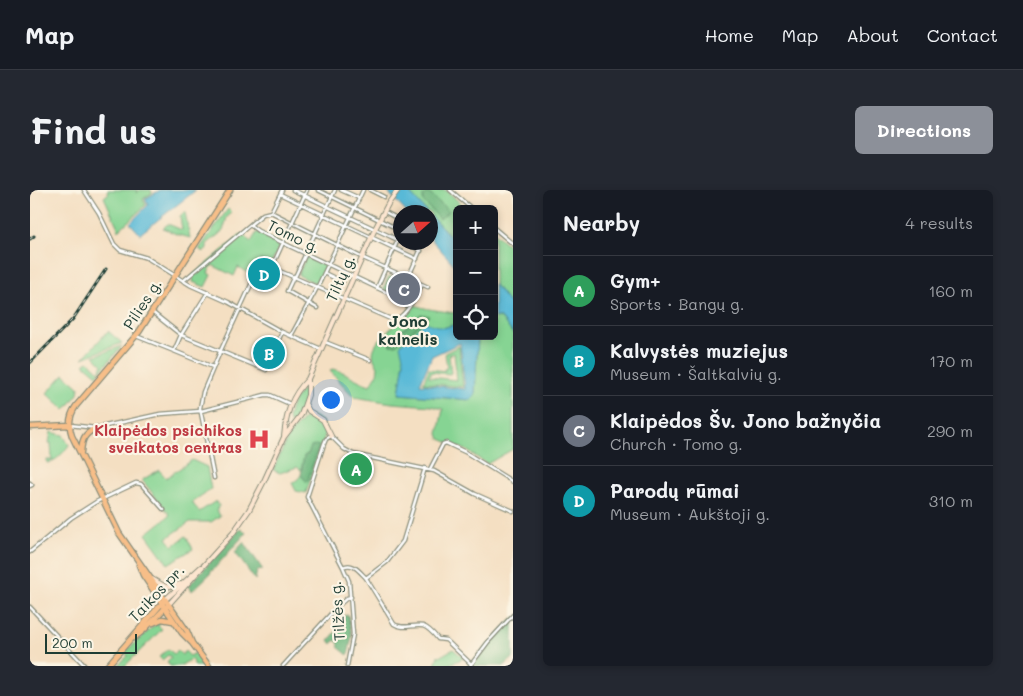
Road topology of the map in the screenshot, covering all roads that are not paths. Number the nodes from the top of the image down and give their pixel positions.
1 (84, 190) edge
2 (230, 190) edge
3 (282, 190) edge
4 (292, 190) edge
5 (307, 190) edge
6 (318, 190) edge
7 (335, 190) edge
8 (341, 190) edge
9 (362, 190) edge
10 (370, 190) edge
11 (398, 190) edge
12 (450, 190) edge
13 (280, 194) junction
14 (305, 196) junction
15 (332, 197) junction
16 (384, 197) dead end
17 (359, 198) junction
18 (301, 204) junction
19 (467, 205) edge
20 (328, 206) junction
21 (354, 208) junction
22 (268, 211) junction
23 (387, 213) dead end
24 (324, 215) junction
25 (393, 216) edge
26 (350, 217) junction
27 (379, 220) junction
28 (292, 223) junction
29 (250, 225) junction
30 (346, 226) junction
31 (393, 227) edge
32 (375, 229) junction
33 (498, 231) edge
34 (315, 234) junction
35 (393, 237) edge
36 (370, 238) junction
37 (284, 243) junction
38 (513, 244) edge
39 (337, 246) junction
40 (393, 249) edge
41 (394, 250) edge
42 (396, 250) edge
43 (421, 251) edge
44 (306, 254) junction
45 (361, 258) junction
46 (417, 259) junction
47 (328, 265) junction
48 (272, 267) junction
49 (385, 268) junction
50 (324, 273) junction
51 (174, 276) junction
52 (353, 276) junction
53 (295, 277) junction
54 (408, 278) junction
55 (183, 281) junction
56 (343, 282) dead end
57 (422, 285) junction
58 (317, 287) junction
59 (428, 287) dead end
60 (377, 288) junction
61 (208, 292) junction
62 (343, 299) junction
63 (308, 303) junction
64 (411, 304) junction
65 (317, 308) dead end
66 (241, 309) junction
67 (152, 312) junction
68 (282, 332) junction
69 (136, 336) junction
70 (181, 336) junction
71 (290, 336) junction
72 (324, 342) junction
73 (321, 349) junction
74 (174, 352) junction
75 (220, 352) junction
76 (370, 360) dead end
77 (213, 367) junction
78 (308, 379) junction
79 (299, 390) junction
80 (308, 395) junction
81 (290, 404) junction
82 (306, 405) junction
83 (201, 411) junction
84 (314, 414) junction
85 (302, 415) junction
86 (286, 420) junction
87 (295, 424) junction
88 (69, 425) junction
89 (30, 427) edge
90 (96, 428) junction
91 (331, 436) junction
92 (284, 437) junction
93 (81, 454) junction
94 (425, 468) junction
95 (430, 469) junction
96 (214, 478) dead end
97 (513, 482) edge
98 (102, 498) junction
99 (164, 510) dead end
100 (513, 511) edge
101 (30, 552) edge
102 (137, 560) junction
103 (203, 565) junction
104 (343, 566) junction
105 (366, 578) junction
106 (152, 579) junction
107 (182, 583) junction
108 (351, 597) junction
109 (164, 601) junction
110 (167, 606) junction
111 (30, 607) edge
112 (513, 614) edge
113 (176, 624) junction
114 (149, 625) junction
115 (130, 640) junction
116 (192, 643) junction
117 (471, 665) edge
118 (85, 666) edge
119 (106, 666) edge
120 (209, 666) edge
121 (284, 666) edge
122 (347, 666) edge

1 - 51 street
2 - 51 main road, Pilies g.
3 - 13 street
4 - 14 street
5 - 14 street
6 - 15 street
7 - 15 street
8 - 17 street
9 - 17 street
10 - 16 street
11 - 27 street, Tiltų g.
12 - 19 street
13 - 18 street
13 - 22 street
14 - 18 street
14 - 20 street
15 - 20 street
15 - 21 street
17 - 21 street
18 - 24 street
18 - 28 street
20 - 24 street
20 - 26 street
21 - 26 street
21 - 27 street
22 - 28 street
22 - 29 street
23 - 25 street
24 - 30 street
24 - 34 street
26 - 30 street
26 - 32 street
27 - 31 street
27 - 32 street, Tiltų g.
28 - 34 street
28 - 37 street
29 - 37 street, Tomo g.
29 - 55 street
30 - 36 street
30 - 39 street
32 - 35 street
32 - 36 street, Tiltų g.
33 - 38 street
34 - 39 street
34 - 44 street
36 - 40 street
36 - 45 street, Tiltų g.
37 - 44 street, Tomo g.
37 - 48 street
39 - 45 street
39 - 47 street
41 - 49 street
42 - 46 street
43 - 46 street
44 - 47 street, Tomo g.
44 - 53 street
45 - 49 street
45 - 52 street, Tiltų g.
46 - 54 street
47 - 50 street
47 - 52 street, Tomo g.
48 - 53 street
48 - 66 street
49 - 54 street
49 - 60 street
50 - 56 street
50 - 58 street
51 - 55 street
51 - 67 main road, Pilies g.
52 - 60 street, Tomo g.
52 - 62 street, Tiltų g.
53 - 58 street
53 - 63 street
54 - 57 street
55 - 61 street
57 - 59 street
57 - 64 street
58 - 62 street
58 - 63 street
60 - 64 street, Tomo g.
61 - 66 street
61 - 70 street
62 - 64 street
62 - 72 street, Tiltų g.
63 - 65 street
63 - 71 street
66 - 68 street
66 - 75 street
67 - 69 main road, Pilies g.
67 - 70 street
68 - 71 street
68 - 75 street
69 - 74 street
69 - 88 main road, Pilies g.
70 - 74 street
70 - 75 street
71 - 73 street
72 - 73 street, Tiltų g.
72 - 76 street
73 - 78 street, Tiltų g.
74 - 77 street
75 - 77 street
77 - 83 street
78 - 79 street, Tiltų g.
78 - 80 street, Tiltų g.
79 - 80 street
79 - 81 street, Tiltų g.
80 - 82 street, Tiltų g.
81 - 83 street
81 - 86 street, Taikos pr.
82 - 84 street
82 - 85 street, Tiltų g.
83 - 90 street
83 - 96 street
84 - 85 street
84 - 91 street
85 - 87 street, Taikos pr.
86 - 87 street
86 - 92 street, Taikos pr.
87 - 92 street, Taikos pr.
88 - 89 main road
88 - 90 street
88 - 93 main road
90 - 93 main road
91 - 94 street
91 - 104 street, Tilžės g.
92 - 103 street, Taikos pr.
93 - 98 main road
94 - 95 street
94 - 105 street
95 - 97 street
95 - 100 street
98 - 99 street
98 - 101 street
98 - 102 main road
102 - 106 main road
102 - 109 main road
103 - 107 street, Taikos pr.
103 - 110 street, Taikos pr.
104 - 105 street
104 - 108 street, Tilžės g.
105 - 117 street
106 - 107 street
106 - 109 main road
107 - 109 street, Taikos pr.
108 - 121 street
108 - 122 street, Tilžės g.
109 - 110 main road
109 - 115 main road, Taikos pr.
110 - 113 main road
110 - 114 main road, Taikos pr.
110 - 116 main road
111 - 118 street
112 - 117 street
113 - 114 main road
113 - 116 main road
114 - 115 main road, Taikos pr.
115 - 119 main road, Taikos pr.
116 - 120 main road

